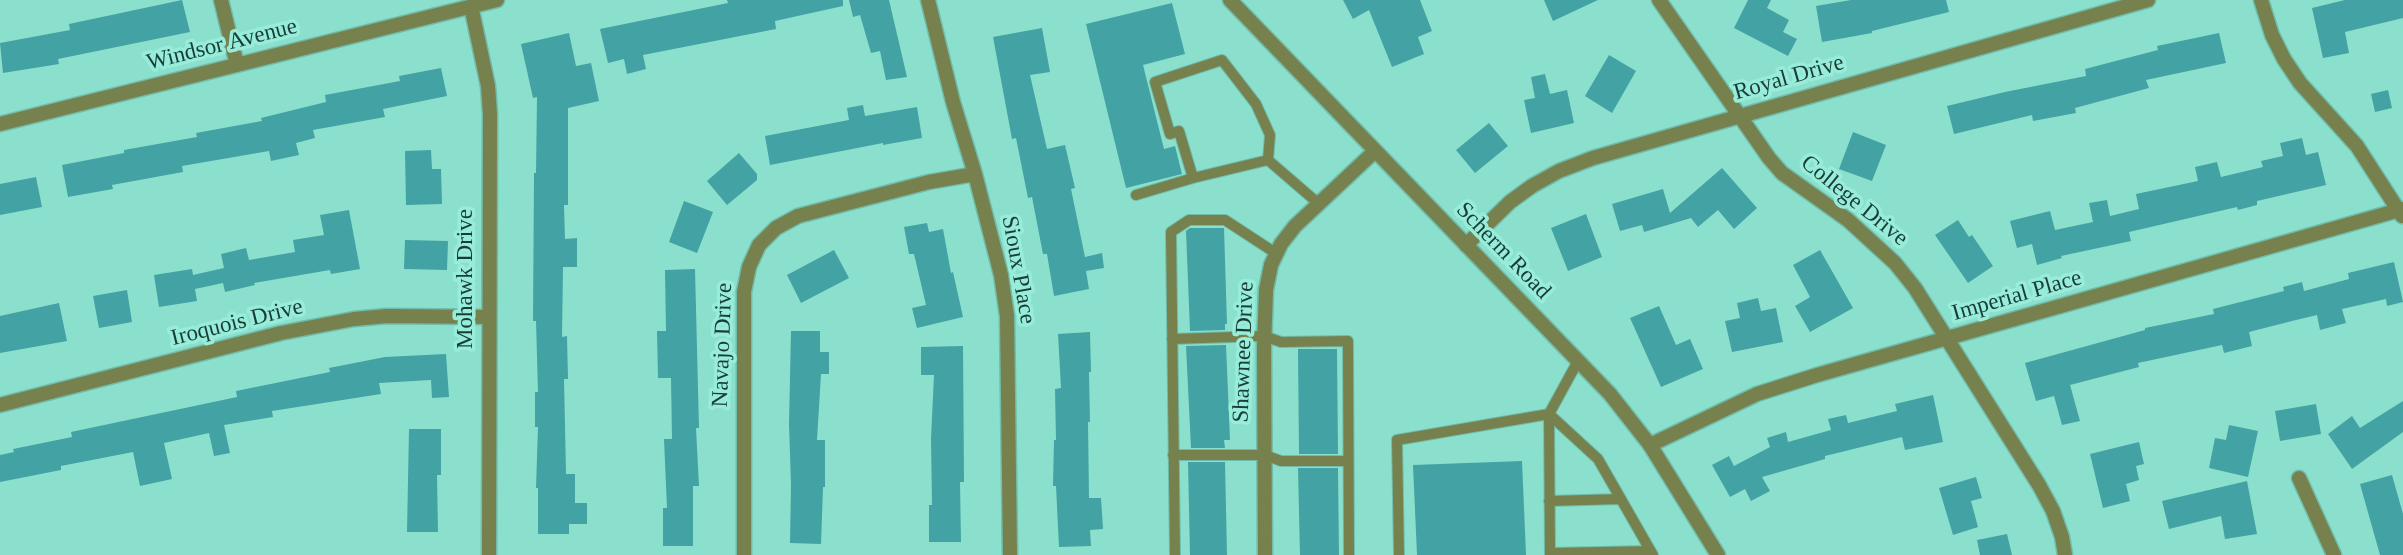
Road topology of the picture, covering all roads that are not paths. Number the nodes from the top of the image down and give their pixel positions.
1 (221, 0) edge
2 (496, 0) edge
3 (928, 0) edge
4 (1230, 0) edge
5 (1659, 0) edge
6 (2148, 0) edge
7 (2261, 0) edge
8 (471, 6) junction
9 (237, 65) junction
10 (1740, 115) junction
11 (0, 124) edge
12 (1375, 151) junction
13 (1268, 160) junction
14 (975, 174) junction
15 (1193, 178) junction
16 (1136, 195) dead end
17 (1319, 204) junction
18 (2402, 212) edge
19 (1466, 245) junction
20 (1276, 254) junction
21 (489, 317) junction
22 (1264, 336) junction
23 (1172, 338) junction
24 (1948, 340) junction
25 (1578, 361) junction
26 (0, 405) edge
27 (1549, 414) junction
28 (1650, 445) junction
29 (1174, 455) junction
30 (1265, 455) junction
31 (1348, 461) junction
32 (2299, 478) dead end
33 (1621, 499) junction
34 (1549, 501) junction
35 (1652, 553) edge
36 (1549, 554) edge
37 (489, 555) edge
38 (744, 555) edge
39 (1010, 555) edge
40 (1175, 555) edge
41 (1265, 555) edge
42 (1349, 555) edge
43 (1399, 555) edge
44 (1718, 555) edge
45 (2065, 555) edge
46 (2334, 555) edge

1 - 9 street
2 - 8 street, Windsor Avenue
3 - 14 street, Sioux Place
4 - 12 street, Scherm Road
5 - 10 street, College Drive
6 - 10 street, Royal Drive
7 - 18 street
8 - 9 street, Windsor Avenue
8 - 21 street, Mohawk Drive
9 - 11 street, Windsor Avenue
10 - 19 street, Royal Drive
10 - 24 street, College Drive
12 - 17 street, Shawnee Drive
12 - 19 street, Scherm Road
13 - 15 lane
13 - 15 lane
13 - 17 lane
14 - 38 street, Navajo Drive
14 - 39 street, Sioux Place
15 - 16 lane
17 - 20 street, Shawnee Drive
18 - 24 street, Imperial Place
19 - 25 street, Scherm Road
20 - 22 street, Shawnee Drive
20 - 23 lane
21 - 26 street, Iroquois Drive
21 - 37 street, Mohawk Drive
22 - 23 lane
22 - 30 street, Shawnee Drive
22 - 31 lane
23 - 29 lane
24 - 28 street, Imperial Place
24 - 45 street, College Drive
25 - 27 lane
25 - 28 street, Scherm Road
27 - 33 lane
27 - 34 lane
27 - 43 lane
28 - 44 street, Scherm Road
29 - 30 lane
29 - 40 lane
30 - 31 lane
30 - 41 street, Shawnee Drive
31 - 42 lane
32 - 46 street
33 - 34 lane
33 - 35 lane
34 - 36 lane
35 - 36 lane

